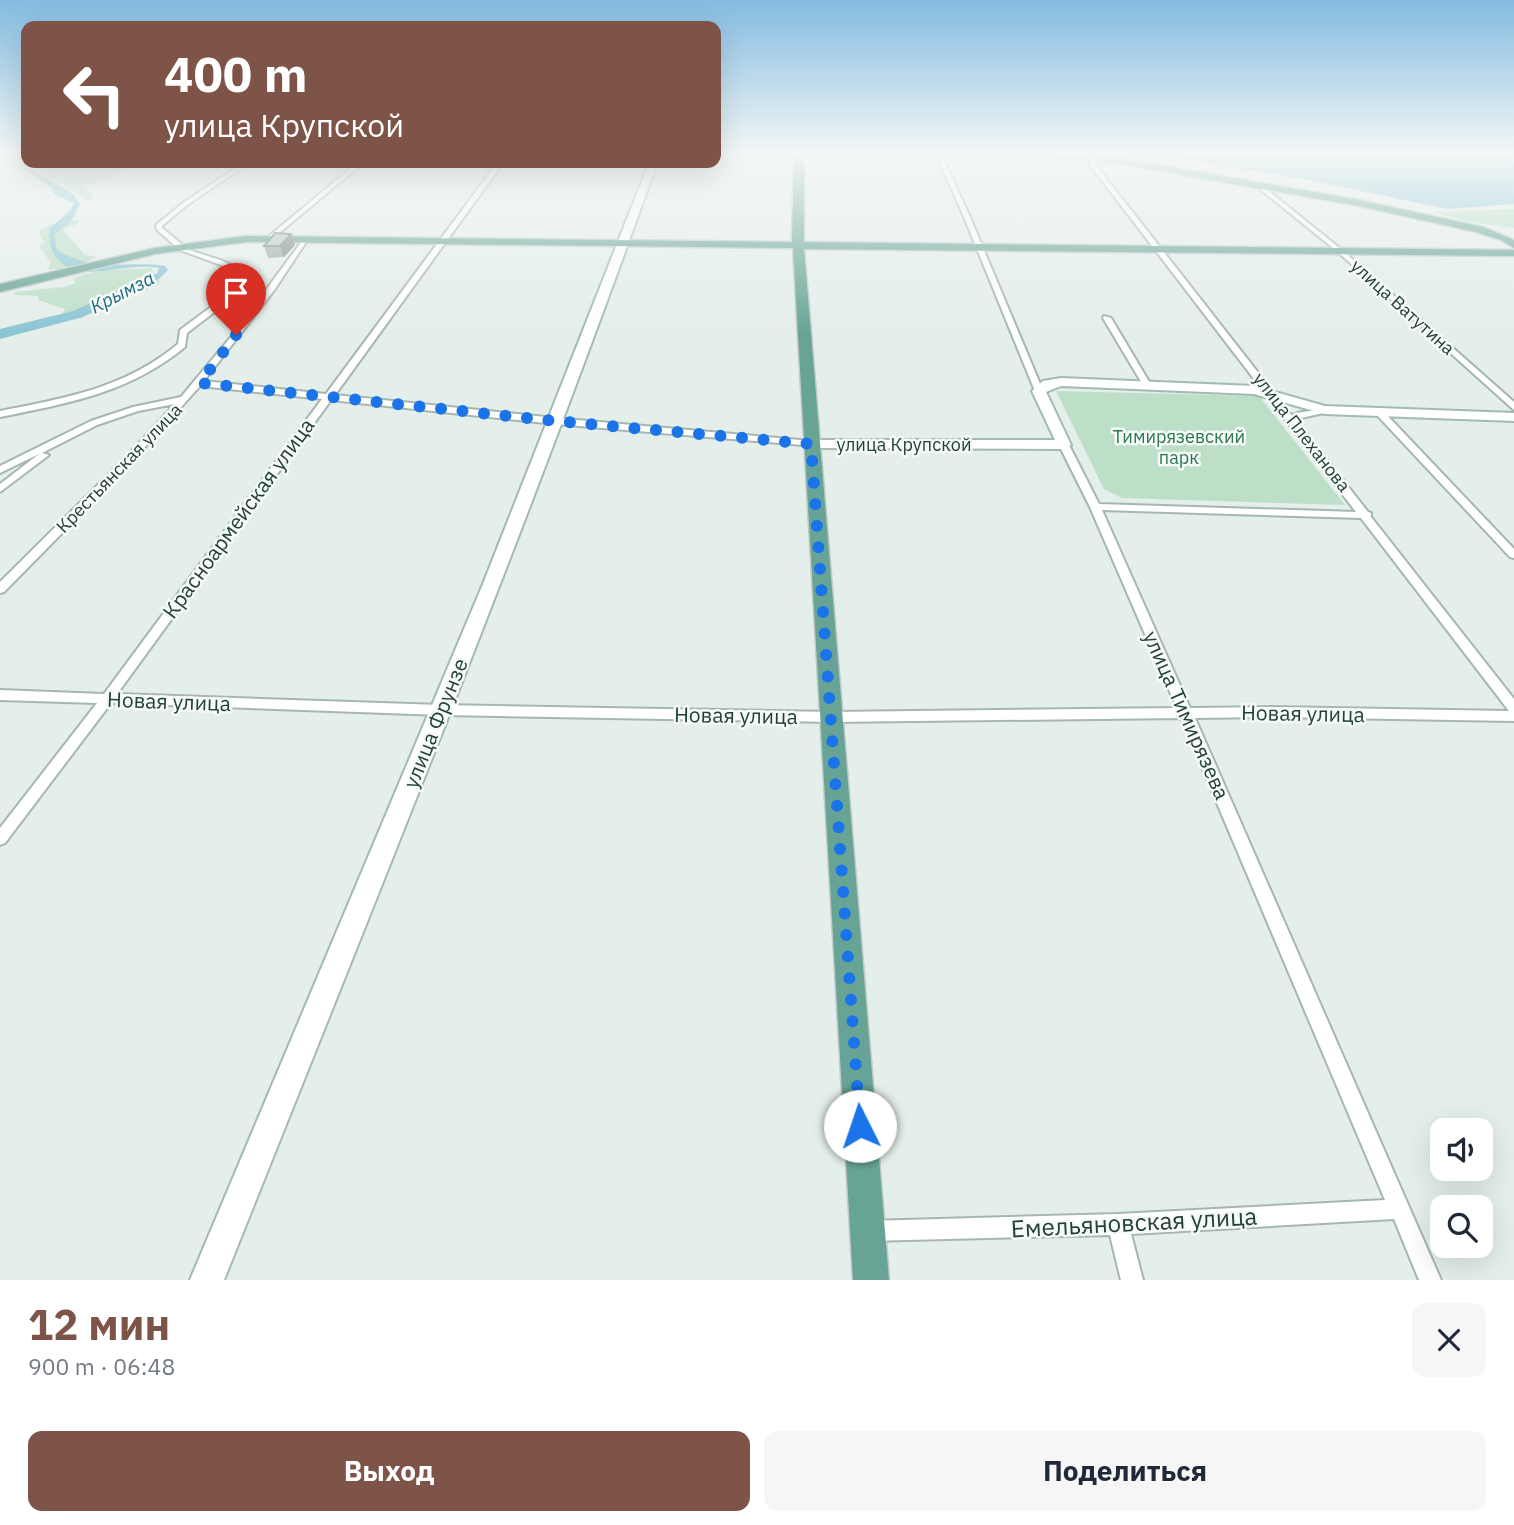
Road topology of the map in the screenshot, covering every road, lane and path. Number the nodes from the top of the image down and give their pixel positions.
1 (175, 212) edge
2 (302, 212) edge
3 (465, 212) edge
4 (635, 212) edge
5 (799, 212) edge
6 (964, 212) edge
7 (1130, 212) edge
8 (1291, 212) edge
9 (1393, 212) edge
10 (270, 238) junction
11 (305, 239) junction
12 (446, 240) junction
13 (624, 243) junction
14 (1512, 244) edge
15 (799, 245) junction
16 (178, 246) junction
17 (980, 248) junction
18 (1160, 250) junction
19 (1340, 251) junction
20 (0, 288) edge
21 (1107, 318) dead end
22 (200, 383) junction
23 (1147, 385) junction
24 (1039, 391) junction
25 (1271, 392) junction
26 (328, 395) junction
27 (186, 399) junction
28 (1514, 407) edge
29 (1325, 410) junction
30 (1379, 412) junction
31 (0, 414) edge
32 (1514, 417) edge
33 (555, 421) junction
34 (1296, 424) junction
35 (64, 439) junction
36 (811, 444) junction
37 (1064, 445) junction
38 (0, 470) edge
39 (0, 489) edge
40 (1095, 507) junction
41 (1367, 515) junction
42 (1514, 555) edge
43 (0, 589) edge
44 (0, 695) edge
45 (107, 699) junction
46 (1514, 708) edge
47 (441, 710) junction
48 (1186, 713) junction
49 (1514, 716) edge
50 (832, 717) junction
51 (0, 839) edge
52 (1399, 1209) junction
53 (1118, 1224) junction
54 (868, 1231) junction
55 (207, 1280) edge
56 (871, 1280) edge
57 (1132, 1280) edge
58 (1431, 1280) edge

1 - 16 street
2 - 10 street
3 - 12 street, Красноармейская улица
4 - 13 street, улица Фрунзе
5 - 15 main road
6 - 17 street, улица Тимирязева
7 - 18 street, улица Плеханова
8 - 19 street, улица Ватутина
9 - 14 main road
10 - 11 main road
10 - 16 main road
11 - 12 main road
11 - 22 street, Крестьянская улица
12 - 13 main road
12 - 26 street, Красноармейская улица
13 - 15 main road
13 - 33 street, улица Фрунзе
14 - 19 main road
15 - 17 main road
15 - 36 main road
16 - 20 main road
16 - 31 street
17 - 18 main road
17 - 24 street, улица Тимирязева
18 - 19 main road
18 - 25 street, улица Плеханова
19 - 28 street, улица Ватутина
21 - 23 street
22 - 26 street, улица Крупской
22 - 27 street, Крестьянская улица
23 - 24 street
23 - 25 street
24 - 37 street, улица Тимирязева
25 - 29 street
25 - 34 street, улица Плеханова
26 - 33 street, улица Крупской
26 - 45 street, Красноармейская улица
27 - 35 street
27 - 43 street, Крестьянская улица
29 - 30 street
29 - 34 street
30 - 32 street
30 - 42 street
33 - 36 street, улица Крупской
33 - 47 street, улица Фрунзе
34 - 41 street, улица Плеханова
35 - 38 street
35 - 39 street
36 - 37 street, улица Крупской
36 - 50 main road
37 - 40 street, улица Тимирязева
40 - 41 street
40 - 48 street, улица Тимирязева
41 - 46 street, улица Плеханова
44 - 45 street, Новая улица
45 - 47 street, Новая улица
45 - 51 street, Красноармейская улица
47 - 50 street, Новая улица
47 - 55 street, улица Фрунзе
48 - 49 street, Новая улица
48 - 50 street, Новая улица
48 - 52 street, улица Тимирязева
50 - 54 main road
52 - 53 street, Емельяновская улица
52 - 58 street, улица Тимирязева
53 - 54 street, Емельяновская улица
53 - 57 street
54 - 56 main road

